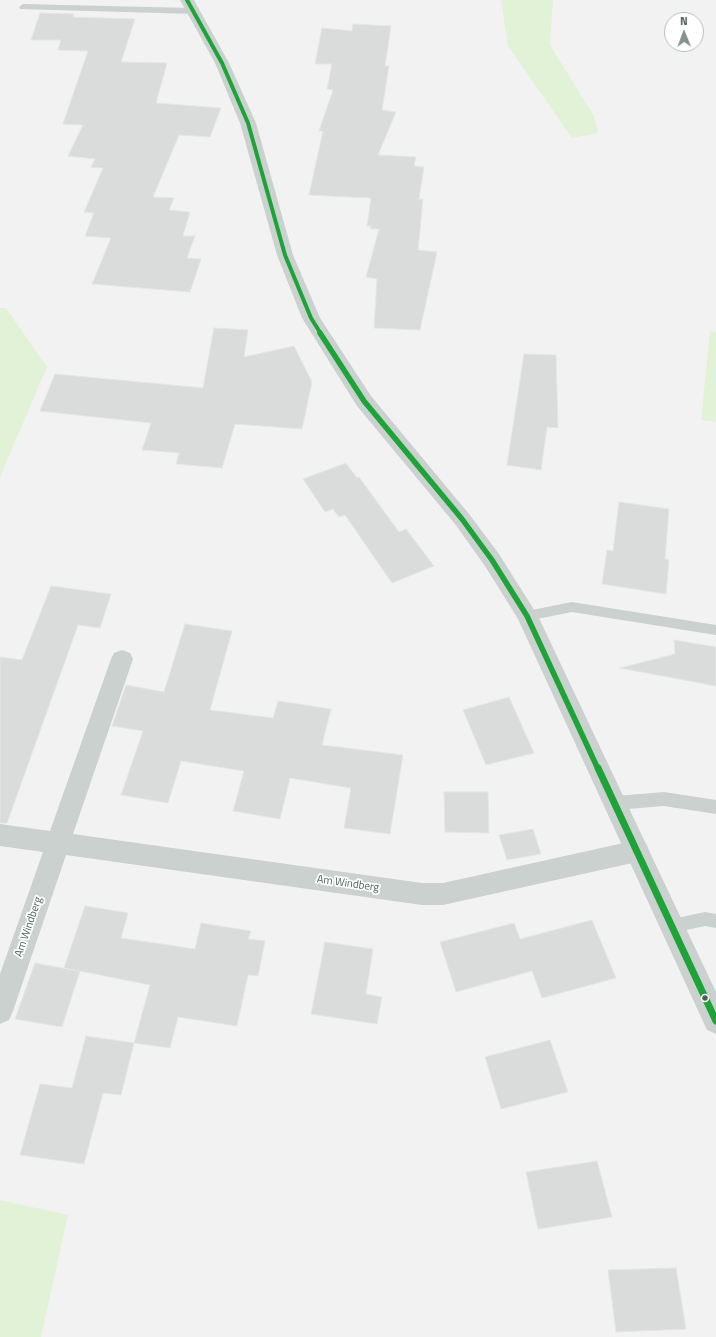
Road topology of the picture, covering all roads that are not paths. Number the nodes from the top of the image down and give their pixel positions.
1 (190, 5) edge
2 (23, 7) dead end
3 (527, 616) junction
4 (716, 630) edge
5 (122, 659) dead end
6 (616, 803) junction
7 (716, 807) edge
8 (0, 835) edge
9 (57, 844) junction
10 (637, 851) junction
11 (716, 921) edge
12 (672, 926) junction
13 (0, 1011) edge
14 (716, 1021) edge

1 - 2 lane
1 - 3 street
3 - 4 lane
3 - 6 street
5 - 9 street, Am Windberg
6 - 7 lane
6 - 10 street
8 - 9 street, Am Windberg
9 - 10 street, Am Windberg
9 - 13 street, Am Windberg
10 - 12 street
11 - 12 lane
12 - 14 street

